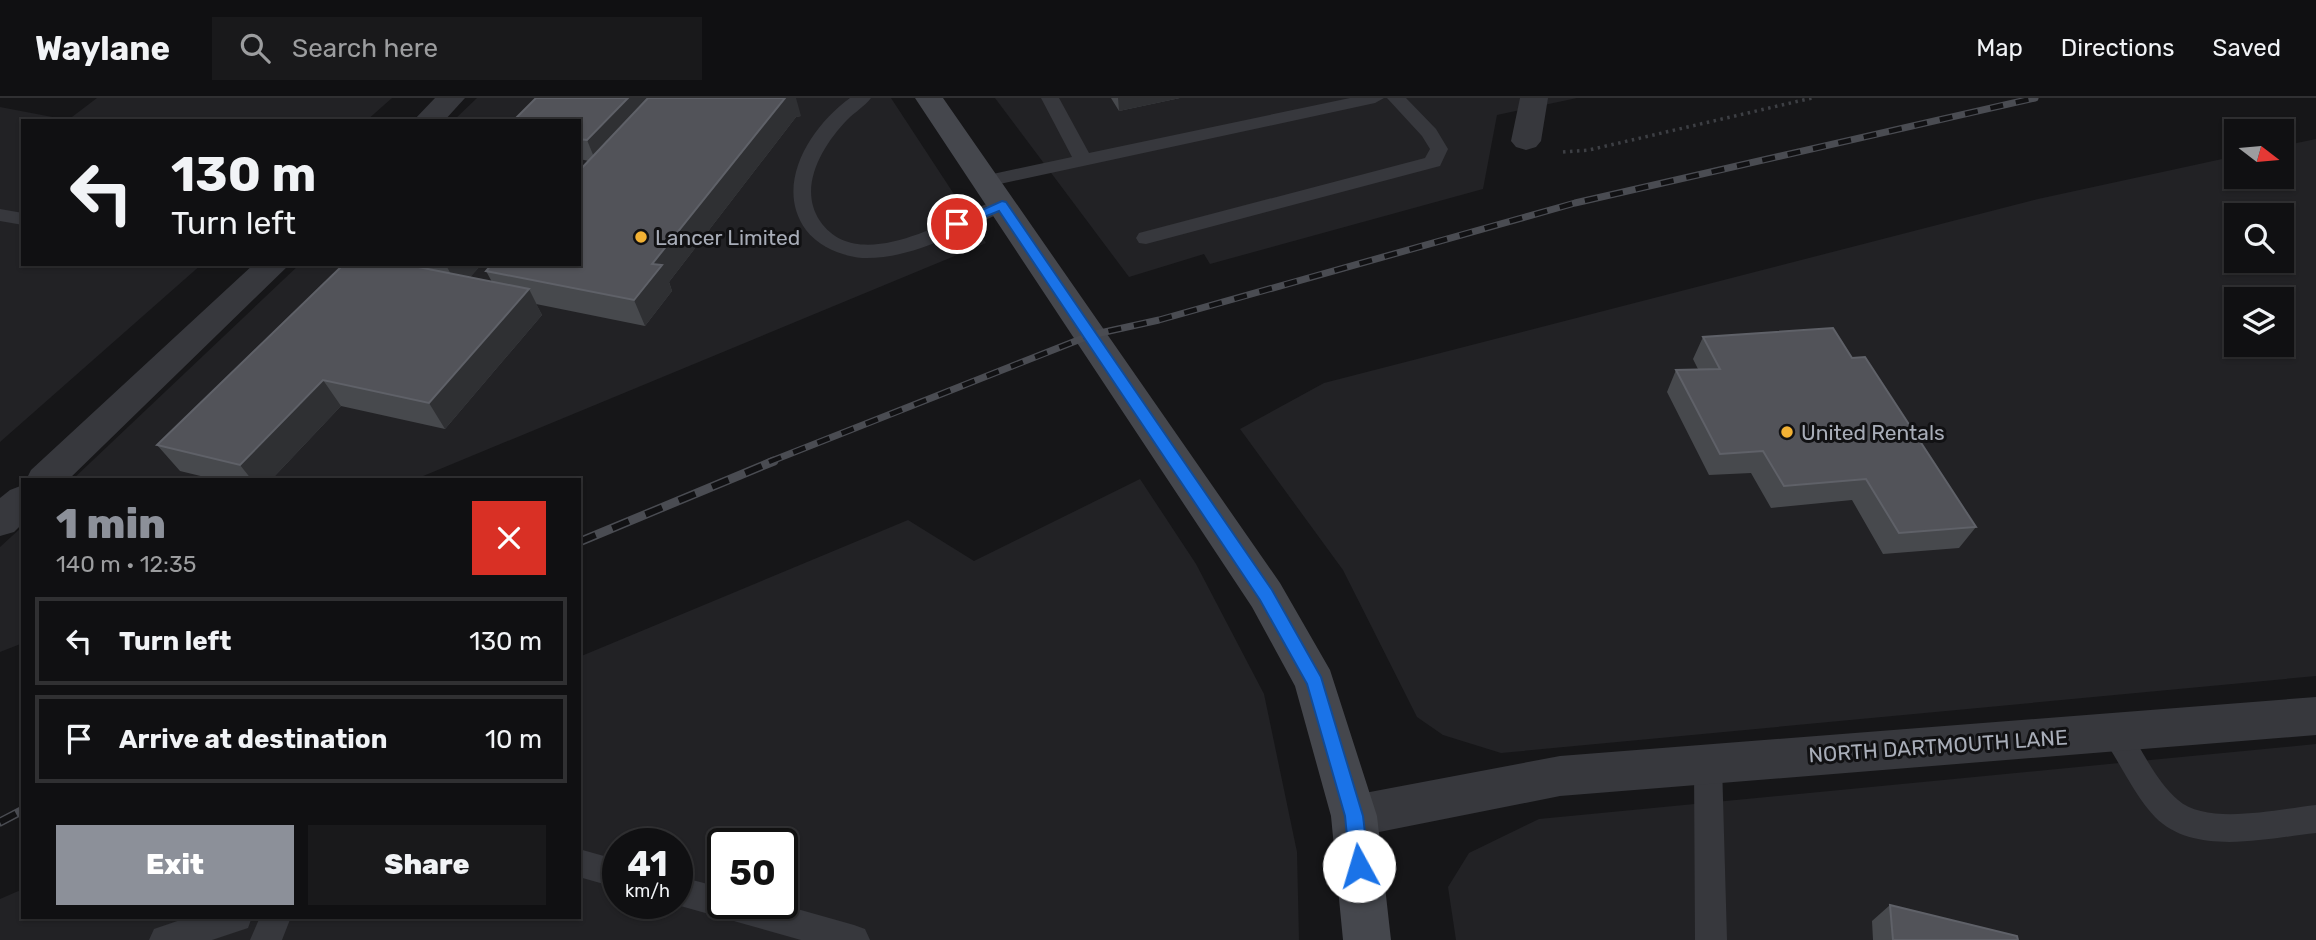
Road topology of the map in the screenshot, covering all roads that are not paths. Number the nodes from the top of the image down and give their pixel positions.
1 (451, 98) edge
2 (862, 98) edge
3 (929, 98) edge
4 (1050, 98) edge
5 (1375, 98) edge
6 (1396, 98) edge
7 (1534, 98) edge
8 (429, 119) edge
9 (1526, 141) road end
10 (1083, 160) junction
11 (994, 193) junction
12 (0, 215) edge
13 (21, 219) edge
14 (1146, 238) dead end
15 (272, 266) edge
16 (46, 478) edge
17 (21, 502) edge
18 (0, 521) edge
19 (2316, 716) edge
20 (2115, 732) junction
21 (1708, 764) junction
22 (1354, 816) junction
23 (2316, 819) edge
24 (581, 864) edge
25 (602, 869) edge
26 (693, 895) edge
27 (231, 919) edge
28 (275, 919) edge
29 (165, 940) edge
30 (265, 940) edge
31 (854, 940) edge
32 (1367, 940) edge
33 (1712, 940) edge

1 - 8 street
2 - 11 lane
3 - 11 main road
4 - 10 lane
5 - 10 lane
6 - 14 lane
7 - 9 street
10 - 11 lane
11 - 22 main road
12 - 13 lane
15 - 16 street
17 - 18 street
19 - 20 street, NORTH DARTMOUTH LANE
20 - 21 street, NORTH DARTMOUTH LANE
20 - 23 lane
21 - 22 street, NORTH DARTMOUTH LANE
21 - 33 lane
22 - 32 main road
24 - 25 lane
26 - 31 lane
27 - 29 lane
28 - 30 lane

